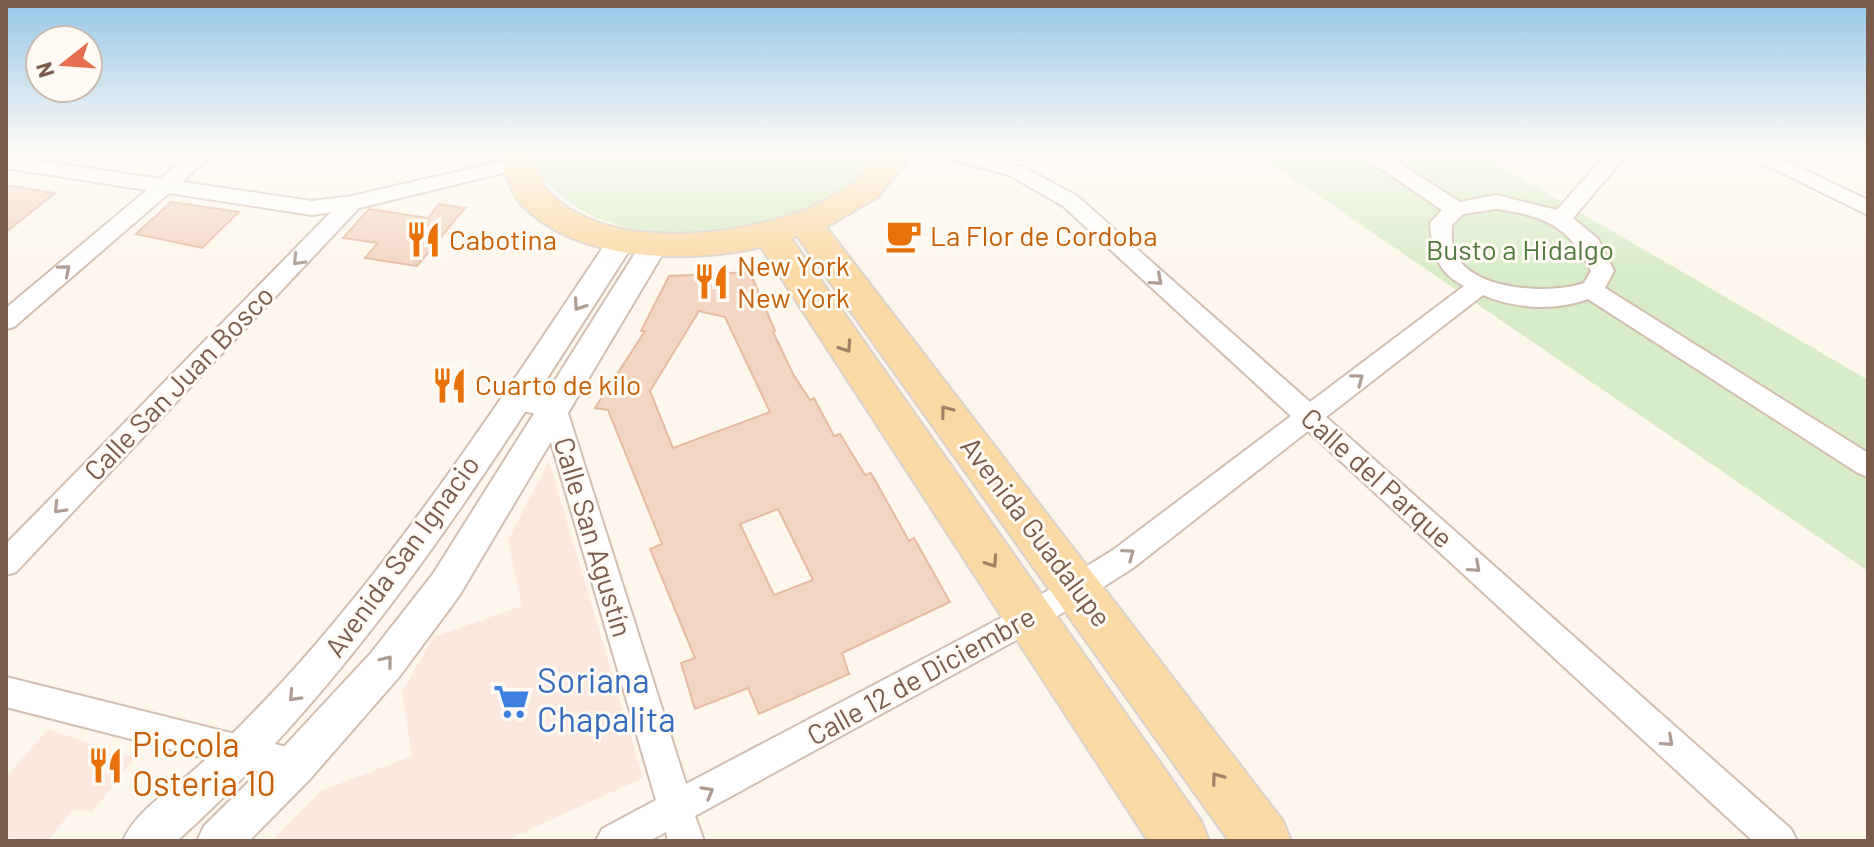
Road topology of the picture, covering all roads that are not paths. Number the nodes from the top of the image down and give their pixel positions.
1 (157, 193) edge
2 (200, 193) edge
3 (391, 193) edge
4 (531, 193) edge
5 (863, 193) edge
6 (1055, 193) edge
7 (1430, 193) edge
8 (1584, 193) edge
9 (1835, 193) edge
10 (352, 203) junction
11 (1868, 208) edge
12 (1456, 209) junction
13 (1560, 220) junction
14 (789, 230) junction
15 (638, 243) junction
16 (1480, 285) junction
17 (1591, 290) junction
18 (6, 321) edge
19 (514, 401) junction
20 (553, 407) junction
21 (1308, 416) junction
22 (1868, 466) edge
23 (6, 563) edge
24 (1078, 587) junction
25 (1029, 618) junction
26 (6, 692) edge
27 (243, 751) junction
28 (295, 765) junction
29 (676, 809) junction
30 (145, 841) edge
31 (219, 841) edge
32 (614, 841) edge
33 (686, 841) edge
34 (1181, 841) edge
35 (1263, 841) edge
36 (1779, 841) edge

18 -> 1 street
2 - 10 street
3 - 10 street
4 - 15 main road
5 - 14 main road
6 -> 21 street, Calle del Parque
7 - 12 street
8 - 13 street
9 - 11 street
10 -> 23 street, Calle San Juan Bosco
12 - 13 street
12 - 16 street
13 - 17 street
14 - 15 main road
24 -> 14 main road, Avenida Guadalupe
14 -> 25 main road, Avenida Guadalupe
15 -> 19 street, Avenida San Ignacio
15 - 20 street, Avenida San Ignacio
16 - 17 street
21 -> 16 street, Calle 12 de Diciembre
17 - 22 street
19 - 20 street, Calle San Agustín
19 -> 27 street, Avenida San Ignacio
28 -> 20 street, Avenida San Ignacio
20 - 29 street, Calle San Agustín
24 -> 21 street, Calle 12 de Diciembre
21 -> 36 street, Calle del Parque
24 - 25 street, Calle 12 de Diciembre
35 -> 24 main road, Avenida Guadalupe
29 -> 25 street, Calle 12 de Diciembre
25 - 34 main road, Avenida Guadalupe
26 - 27 street
27 - 28 street
27 - 30 street, Avenida San Ignacio
28 - 31 street, Avenida San Ignacio
29 - 32 street, Calle 12 de Diciembre
29 - 33 street, Calle San Agustín

